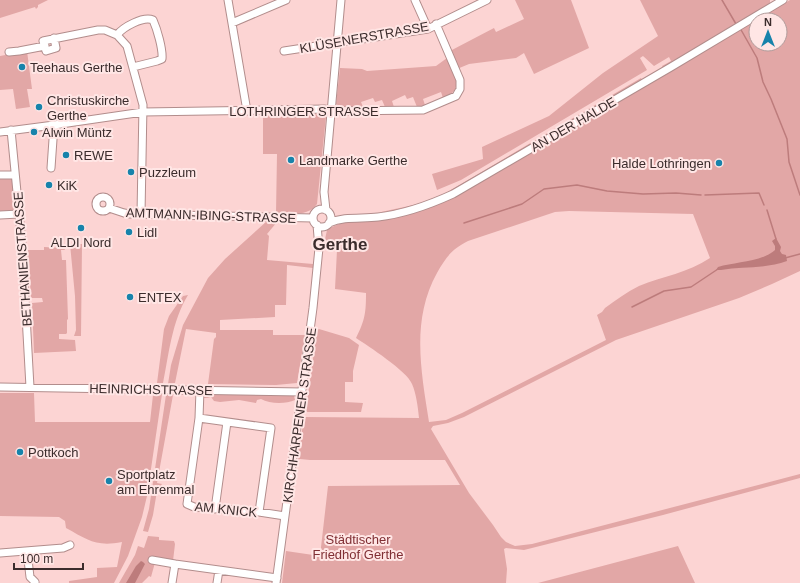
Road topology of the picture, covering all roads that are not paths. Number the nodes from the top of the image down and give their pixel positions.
1 (228, 0) edge
2 (286, 0) edge
3 (341, 0) edge
4 (415, 0) edge
5 (487, 0) edge
6 (783, 0) edge
7 (232, 22) junction
8 (436, 24) junction
9 (428, 29) junction
10 (117, 35) junction
11 (337, 43) junction
12 (284, 51) dead end
13 (9, 52) dead end
14 (133, 67) junction
15 (247, 111) junction
16 (331, 111) junction
17 (143, 112) junction
18 (54, 126) junction
19 (11, 130) junction
20 (0, 132) edge
21 (51, 168) dead end
22 (0, 175) edge
23 (15, 175) junction
24 (324, 192) junction
25 (109, 208) dead end
26 (318, 210) junction
27 (327, 211) junction
28 (19, 214) junction
29 (141, 214) junction
30 (0, 215) edge
31 (313, 218) junction
32 (352, 218) junction
33 (328, 224) junction
34 (317, 225) junction
35 (319, 246) junction
36 (0, 387) edge
37 (30, 387) junction
38 (200, 390) junction
39 (302, 392) junction
40 (199, 418) junction
41 (227, 422) junction
42 (216, 509) junction
43 (259, 512) junction
44 (285, 516) junction
45 (70, 545) dead end
46 (27, 551) junction
47 (0, 553) edge
48 (152, 560) dead end
49 (175, 564) junction
50 (219, 570) junction
51 (276, 580) edge
52 (35, 582) dead end
53 (172, 583) edge
54 (218, 583) edge

1 - 7 street
2 - 7 street
3 - 11 street
4 - 9 street
5 - 8 street, KLÜSENERSTRASSE
6 - 32 street, AN DER HALDE
7 - 15 street
8 - 9 street, KLÜSENERSTRASSE
8 - 16 street, LOTHRINGER STRASSE
9 - 11 street, KLÜSENERSTRASSE
10 - 13 street
10 - 14 street
10 - 14 street
11 - 12 street, KLÜSENERSTRASSE
11 - 16 street
14 - 17 street
15 - 16 street, LOTHRINGER STRASSE
15 - 17 street, LOTHRINGER STRASSE
16 - 24 street
17 - 18 street, LOTHRINGER STRASSE
17 - 29 street
18 - 19 street, LOTHRINGER STRASSE
18 - 21 street
19 - 20 street, LOTHRINGER STRASSE
19 - 23 street, BETHANIENSTRASSE
22 - 23 street
23 - 28 street, BETHANIENSTRASSE
24 - 26 street
24 - 27 street
25 - 29 street, AMTMANN-IBING-STRASSE
26 - 27 street
26 - 31 street
27 - 32 street, AN DER HALDE
27 - 33 street
28 - 30 street
28 - 37 street, BETHANIENSTRASSE
29 - 31 street, AMTMANN-IBING-STRASSE
31 - 34 street
32 - 33 street, AN DER HALDE
33 - 34 street
33 - 35 street, KIRCHHARPENER STRASSE
34 - 35 street, KIRCHHARPENER STRASSE
35 - 39 street, KIRCHHARPENER STRASSE
36 - 37 street, HEINRICHSTRASSE
37 - 38 street, HEINRICHSTRASSE
38 - 39 street, HEINRICHSTRASSE
38 - 40 street, AM KNICK
39 - 44 street, KIRCHHARPENER STRASSE
40 - 41 street
40 - 42 street, AM KNICK
41 - 42 street
41 - 43 street
42 - 43 street, AM KNICK
43 - 44 street, AM KNICK
44 - 51 street, KIRCHHARPENER STRASSE
45 - 46 street
46 - 47 street
46 - 52 street
48 - 49 street
49 - 50 street
49 - 53 street
50 - 51 street
50 - 54 street

